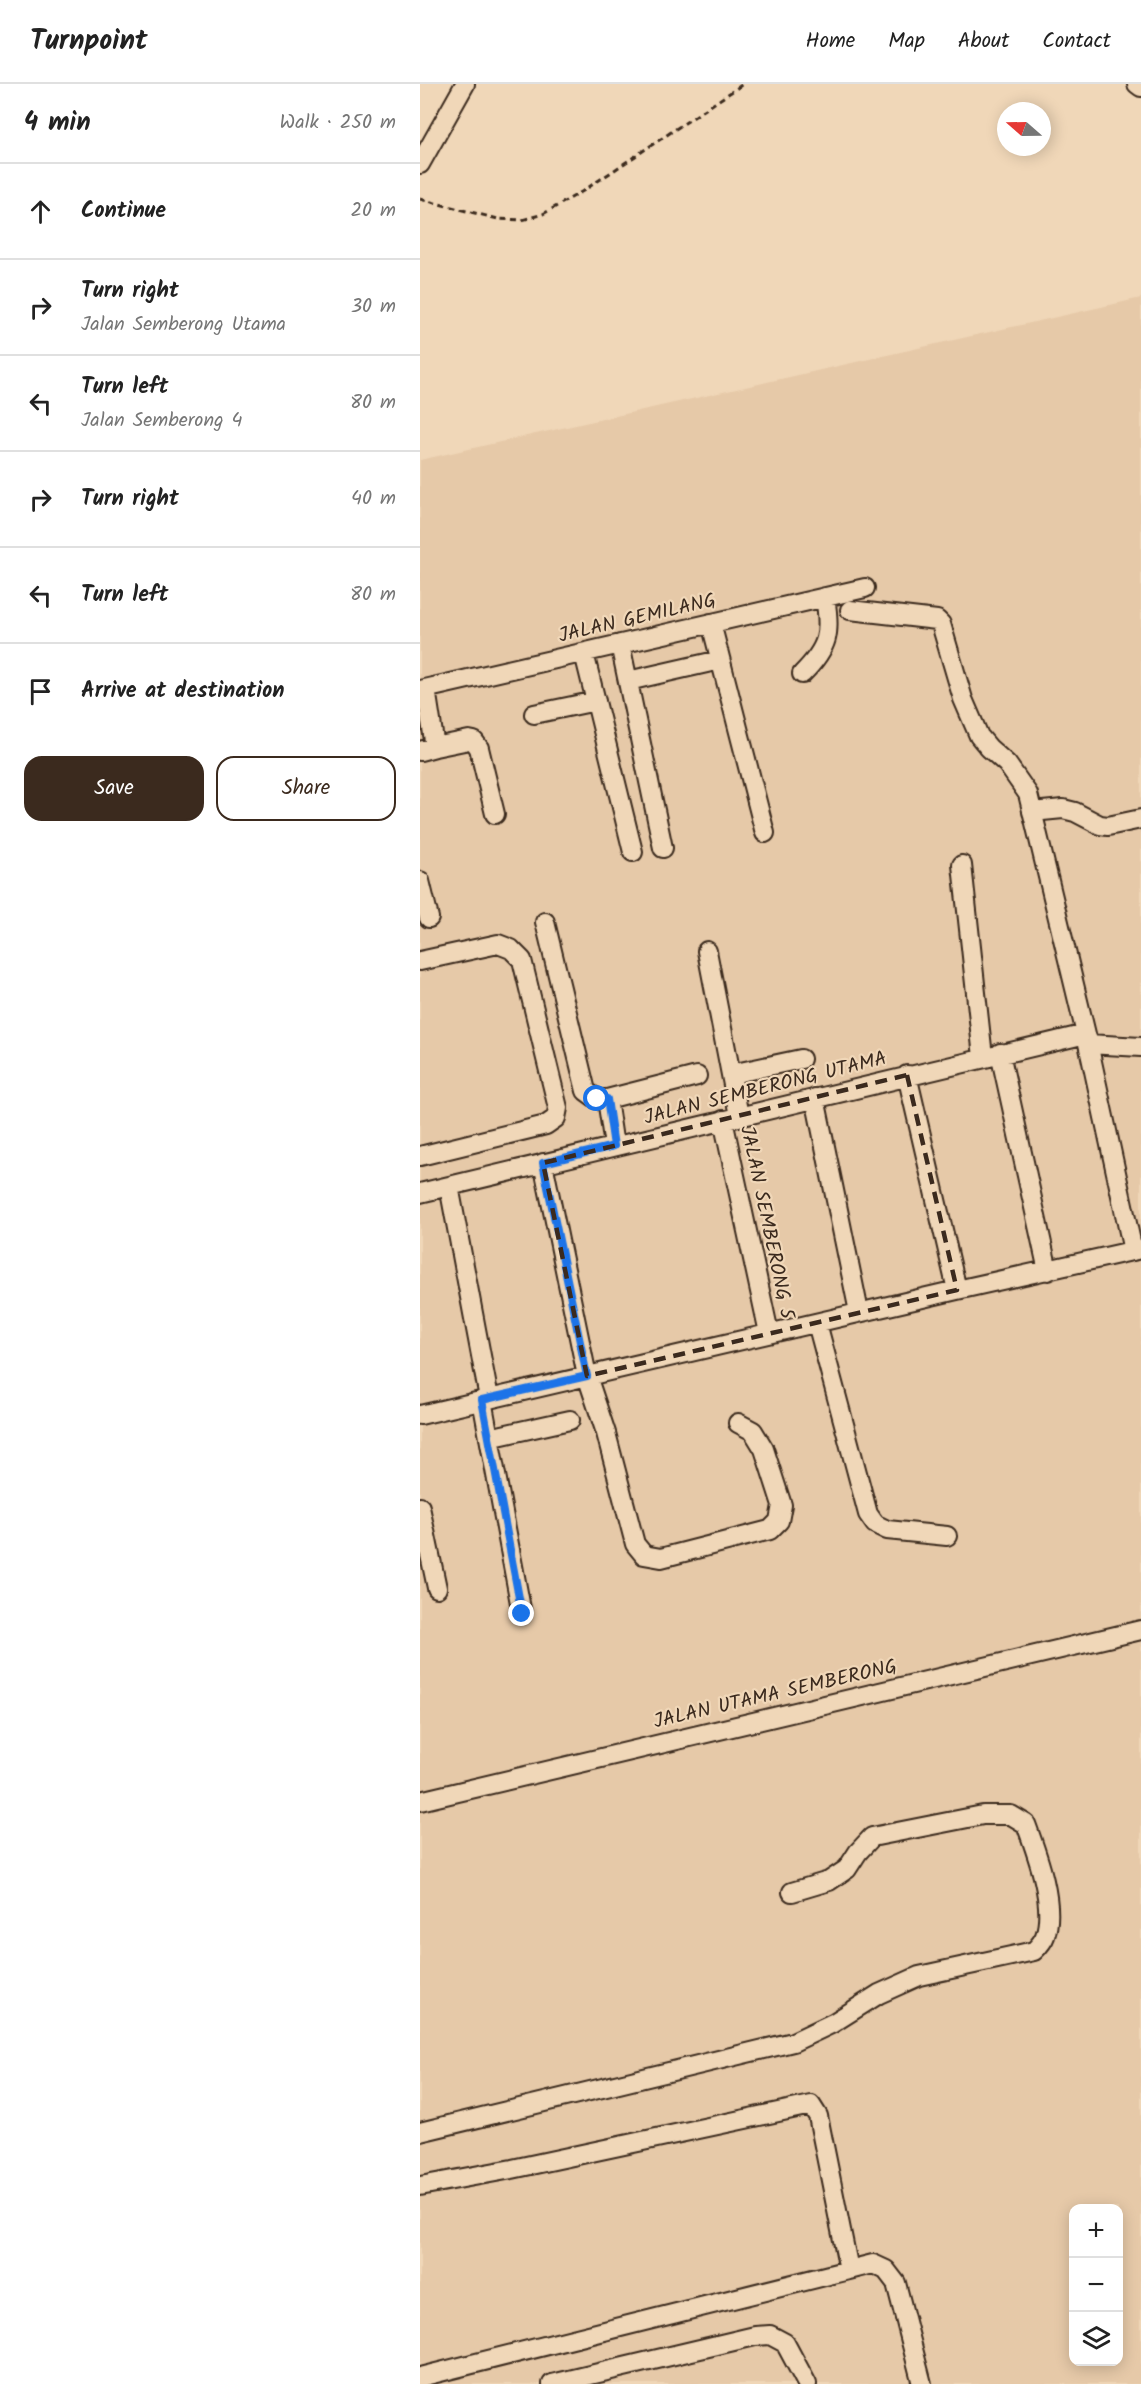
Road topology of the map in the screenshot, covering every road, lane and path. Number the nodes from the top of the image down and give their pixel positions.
1 (465, 84) edge
2 (743, 84) edge
3 (1137, 84) edge
4 (1141, 87) edge
5 (420, 164) edge
6 (420, 199) edge
7 (865, 588) dead end
8 (825, 597) junction
9 (850, 610) dead end
10 (711, 623) junction
11 (620, 644) junction
12 (584, 653) junction
13 (720, 660) junction
14 (802, 674) dead end
15 (628, 681) junction
16 (423, 690) edge
17 (596, 701) junction
18 (534, 714) dead end
19 (428, 749) edge
20 (1032, 812) junction
21 (495, 814) dead end
22 (1141, 819) edge
23 (765, 833) dead end
24 (663, 848) dead end
25 (633, 852) dead end
26 (962, 865) dead end
27 (420, 881) edge
28 (429, 918) dead end
29 (545, 922) dead end
30 (707, 951) dead end
31 (420, 961) edge
32 (1087, 1039) junction
33 (1141, 1047) edge
34 (992, 1055) junction
35 (801, 1059) dead end
36 (731, 1074) junction
37 (907, 1075) junction
38 (697, 1076) dead end
39 (815, 1098) junction
40 (607, 1099) junction
41 (731, 1118) junction
42 (614, 1146) junction
43 (420, 1156) edge
44 (543, 1163) junction
45 (449, 1186) junction
46 (420, 1193) edge
47 (1137, 1250) edge
48 (1048, 1271) junction
49 (957, 1290) junction
50 (859, 1312) junction
51 (817, 1323) junction
52 (770, 1333) junction
53 (587, 1376) junction
54 (485, 1399) junction
55 (420, 1415) edge
56 (570, 1420) dead end
57 (738, 1423) dead end
58 (489, 1438) junction
59 (420, 1507) edge
60 (947, 1536) dead end
61 (437, 1587) dead end
62 (522, 1614) dead end
63 (1141, 1630) edge
64 (420, 1801) edge
65 (792, 1892) dead end
66 (420, 2132) edge
67 (420, 2186) edge
68 (849, 2270) junction
69 (420, 2377) edge
70 (552, 2384) edge
71 (807, 2384) edge
72 (922, 2384) edge

1 - 5 street
2 - 6 path
3 - 4 street
7 - 8 street, JALAN GEMILANG
8 - 10 street, JALAN GEMILANG
8 - 14 street
9 - 20 street
10 - 11 street, JALAN GEMILANG
10 - 13 street
11 - 12 street, JALAN GEMILANG
11 - 15 street
12 - 16 street, JALAN GEMILANG
12 - 17 street
13 - 15 street
13 - 23 street
15 - 24 street
16 - 19 street
17 - 18 street
17 - 25 street
19 - 21 street
20 - 22 street
20 - 32 street
26 - 34 street
27 - 28 street
29 - 40 street
30 - 36 street, JALAN SEMBERONG 5
31 - 43 street
32 - 33 street, JALAN SEMBERONG UTAMA
32 - 34 street, JALAN SEMBERONG UTAMA
32 - 47 street
34 - 37 street, JALAN SEMBERONG UTAMA
34 - 48 street
35 - 36 street
36 - 41 street, JALAN SEMBERONG 5
37 - 39 street, JALAN SEMBERONG UTAMA
37 - 49 street
38 - 40 street
39 - 41 street, JALAN SEMBERONG UTAMA
39 - 50 street
40 - 42 street
41 - 42 street, JALAN SEMBERONG UTAMA
41 - 52 street, JALAN SEMBERONG 5
42 - 44 street, JALAN SEMBERONG UTAMA
44 - 45 street, JALAN SEMBERONG UTAMA
44 - 53 street
45 - 46 street, JALAN SEMBERONG UTAMA
45 - 54 street
47 - 48 street
48 - 49 street
49 - 50 street
50 - 51 street
51 - 52 street
51 - 60 street
52 - 53 street
53 - 54 street
53 - 57 street
54 - 55 street
54 - 58 street
56 - 58 street
58 - 62 street
59 - 61 street
63 - 64 street, JALAN UTAMA SEMBERONG
65 - 66 street
67 - 68 street
68 - 69 street
68 - 72 street
70 - 71 street

